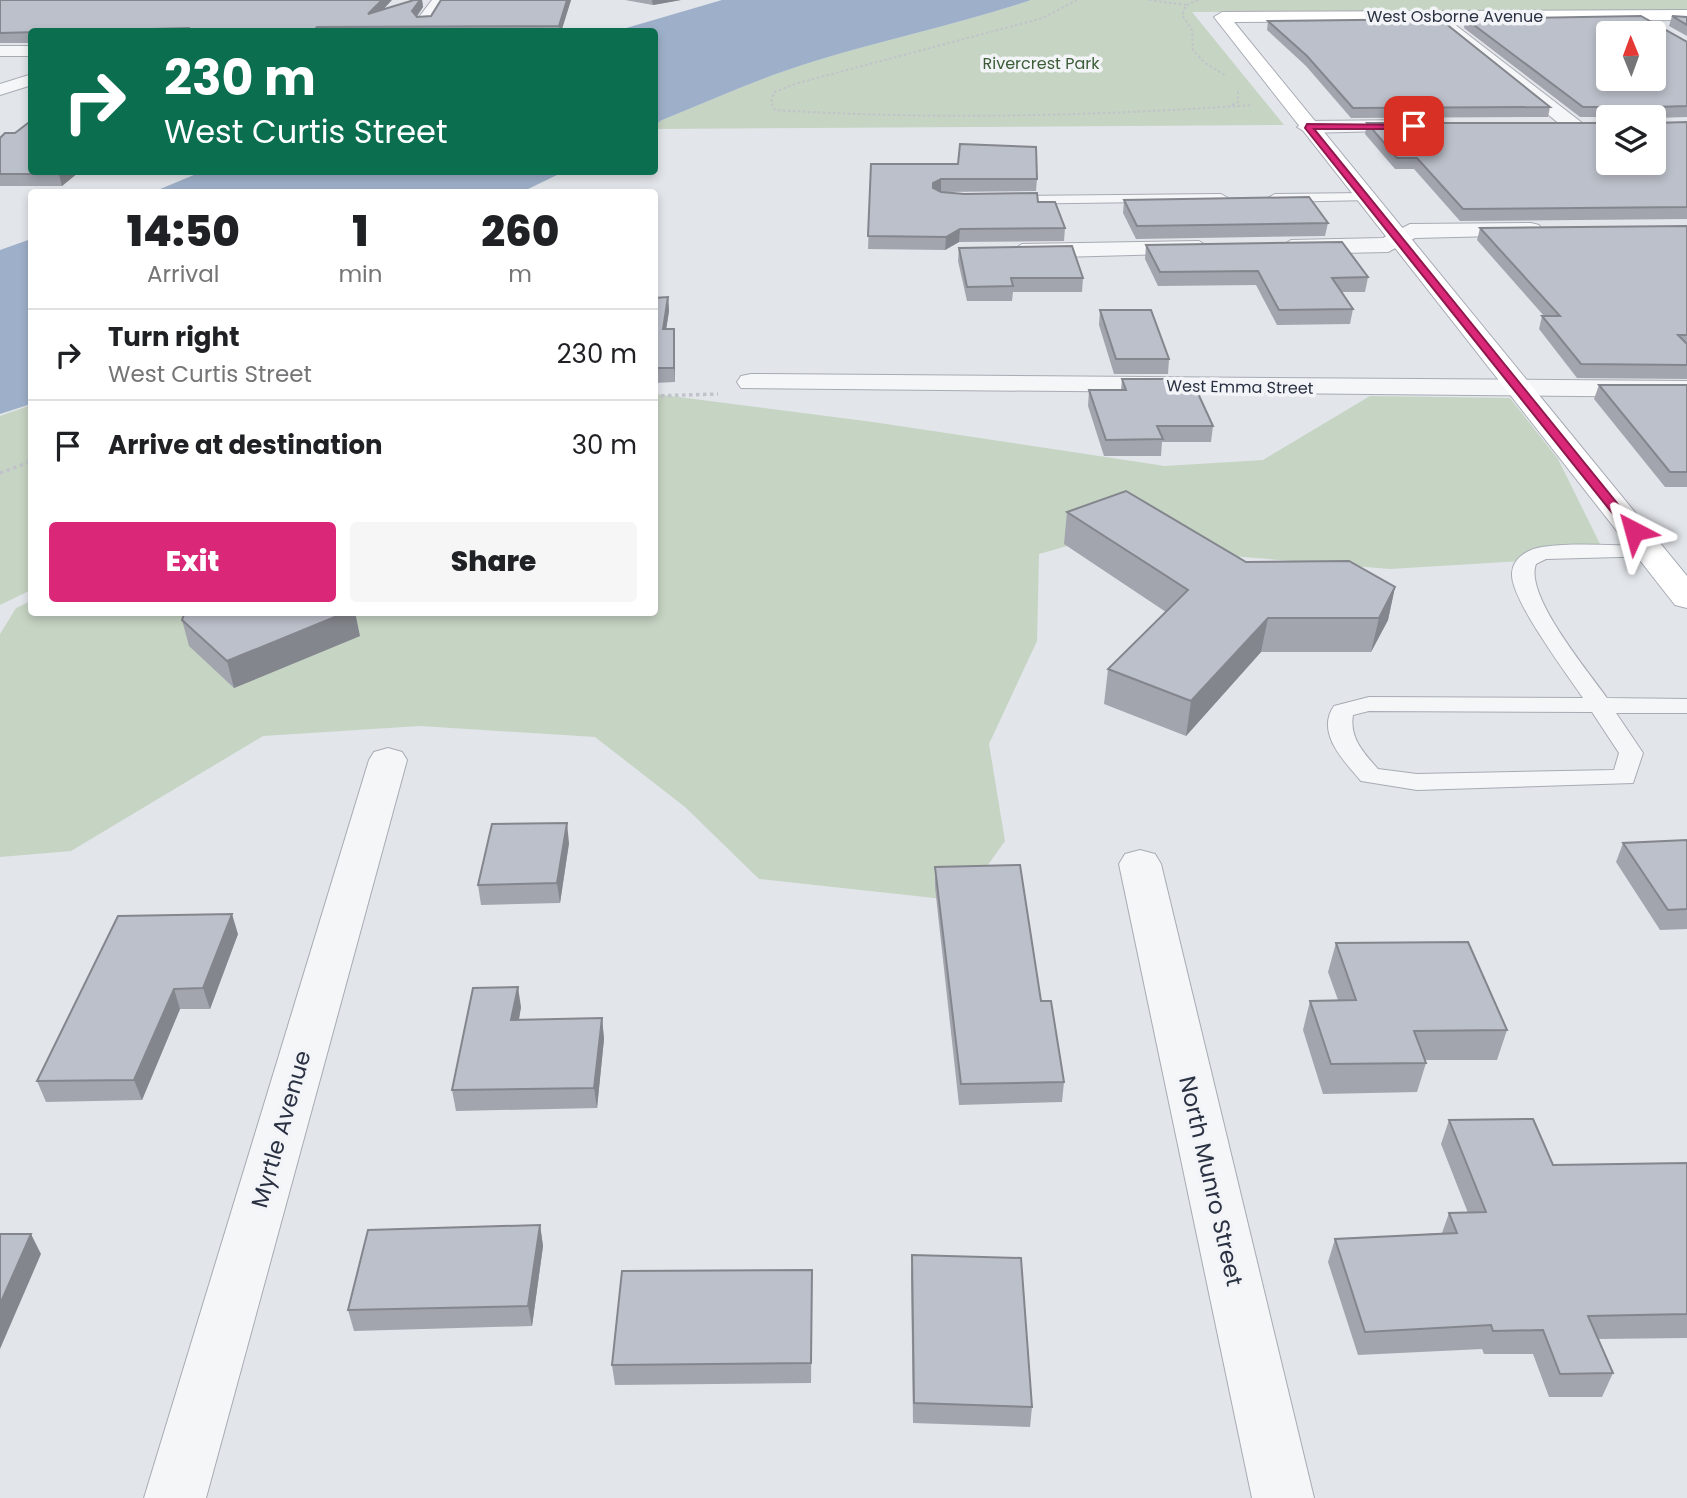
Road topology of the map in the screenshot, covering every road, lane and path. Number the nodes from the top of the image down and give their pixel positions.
1 (440, 0) edge
2 (1077, 0) edge
3 (1149, 0) edge
4 (1186, 5) dead end
5 (1436, 15) junction
6 (1636, 15) junction
7 (1687, 15) edge
8 (424, 21) edge
9 (1646, 21) edge
10 (0, 51) edge
11 (28, 51) edge
12 (28, 80) edge
13 (0, 90) edge
14 (1255, 105) dead end
15 (1441, 126) edge
16 (1547, 126) edge
17 (1574, 126) junction
18 (1596, 126) edge
19 (1307, 127) junction
20 (1365, 197) junction
21 (1230, 198) edge
22 (1256, 198) edge
23 (990, 200) edge
24 (1553, 230) edge
25 (1399, 239) junction
26 (1263, 247) edge
27 (1221, 248) edge
28 (1000, 251) edge
29 (751, 382) joint
30 (1521, 389) junction
31 (1687, 389) edge
32 (658, 396) edge
33 (28, 462) edge
34 (0, 473) edge
35 (1650, 552) junction
36 (1687, 598) edge
37 (1597, 706) junction
38 (1687, 706) edge
39 (388, 760) dead end
40 (1140, 864) dead end
41 (175, 1498) edge
42 (1283, 1498) edge

1 - 8 street
2 - 14 path
3 - 4 path
5 - 6 street, West Osborne Avenue
5 - 17 street
5 - 19 street, West Osborne Avenue
6 - 7 street, West Osborne Avenue
6 - 9 street
10 - 11 street
12 - 13 street
15 - 19 street
16 - 17 street
17 - 18 street
19 - 20 street
20 - 22 lane
20 - 25 street
21 - 23 lane
24 - 25 street
25 - 26 street
25 - 30 street
27 - 28 street
29 - 30 street, West Emma Street
29 - 32 path
30 - 31 street, West Emma Street
30 - 35 street
33 - 34 path
35 - 36 street
35 - 37 lane
37 - 37 lane
37 - 38 lane
39 - 41 street, Myrtle Avenue
40 - 42 street, North Munro Street

